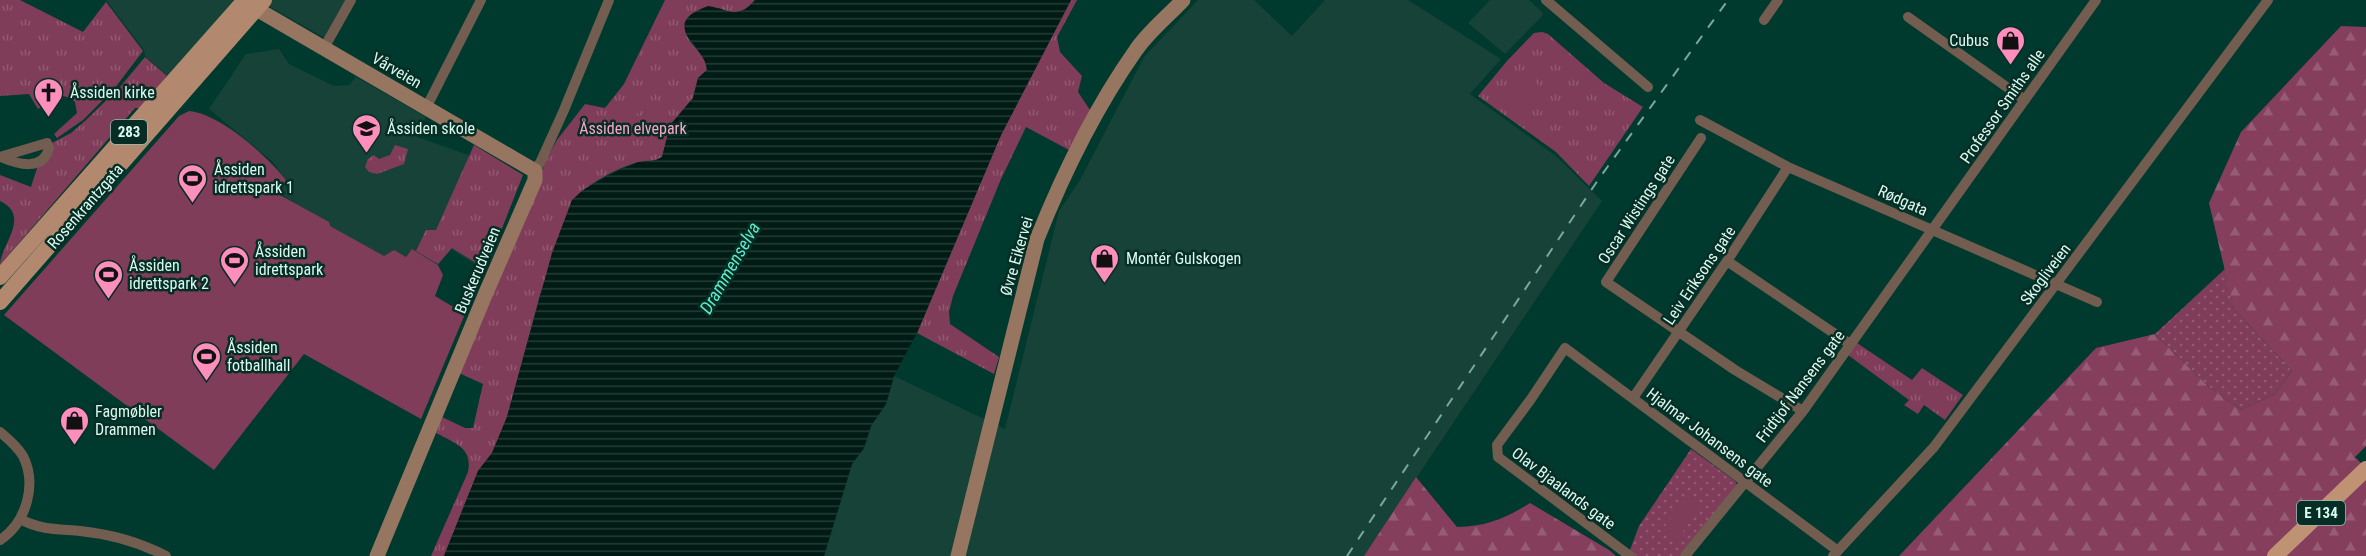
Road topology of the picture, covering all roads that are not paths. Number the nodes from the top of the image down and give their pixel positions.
1 (351, 0) edge
2 (481, 0) edge
3 (609, 0) edge
4 (1183, 0) edge
5 (1546, 0) edge
6 (1778, 0) edge
7 (2096, 0) edge
8 (2268, 0) edge
9 (249, 2) edge
10 (1908, 17) dead end
11 (1764, 20) dead end
12 (324, 48) junction
13 (1648, 87) dead end
14 (2025, 100) junction
15 (426, 108) junction
16 (1700, 120) dead end
17 (1701, 138) dead end
18 (1788, 167) junction
19 (534, 169) junction
20 (1933, 229) junction
21 (1727, 261) junction
22 (0, 278) edge
23 (2057, 284) junction
24 (0, 302) edge
25 (2097, 302) dead end
26 (1680, 332) junction
27 (1850, 344) junction
28 (1565, 348) joint
29 (1633, 398) junction
30 (1803, 411) junction
31 (0, 432) edge
32 (2366, 469) edge
33 (1746, 483) junction
34 (20, 519) junction
35 (0, 540) edge
36 (1836, 554) edge
37 (166, 556) edge
38 (377, 556) edge
39 (958, 556) edge
40 (1630, 556) edge
41 (1685, 556) edge
42 (2275, 556) edge

1 - 12 street
2 - 15 street
3 - 19 street, Buskerudveien
4 - 39 main road, Øvre Eikervei
5 - 13 street
6 - 11 street
7 - 14 street, Professor Smiths alle
8 - 23 street, Skogliveien
9 - 12 main road, Vårveien
9 - 22 main road, Rosenkrantzgata / 283
9 - 24 main road, Rosenkrantzgata / 283
10 - 14 street
12 - 15 main road, Vårveien
14 - 20 street, Professor Smiths alle
15 - 19 main road, Vårveien
16 - 18 street, Rødgata
17 - 26 street, Oscar Wistings gate
18 - 20 street, Rødgata
18 - 21 street, Leiv Eriksons gate
19 - 38 main road, Buskerudveien
20 - 23 street, Rødgata
20 - 27 street, Fridtjof Nansens gate
21 - 26 street, Leiv Eriksons gate
21 - 27 street
23 - 25 street, Rødgata
23 - 36 street, Skogliveien
26 - 29 street, Leiv Eriksons gate
26 - 30 street
27 - 30 street, Fridtjof Nansens gate
28 - 29 street, Hjalmar Johansens gate
28 - 40 street, Olav Bjaalands gate
29 - 33 street, Hjalmar Johansens gate
30 - 33 street, Fridtjof Nansens gate
31 - 34 street
32 - 42 highway, E 134
33 - 36 street, Hjalmar Johansens gate
33 - 41 street, Fridtjof Nansens gate
34 - 35 street
34 - 37 street

